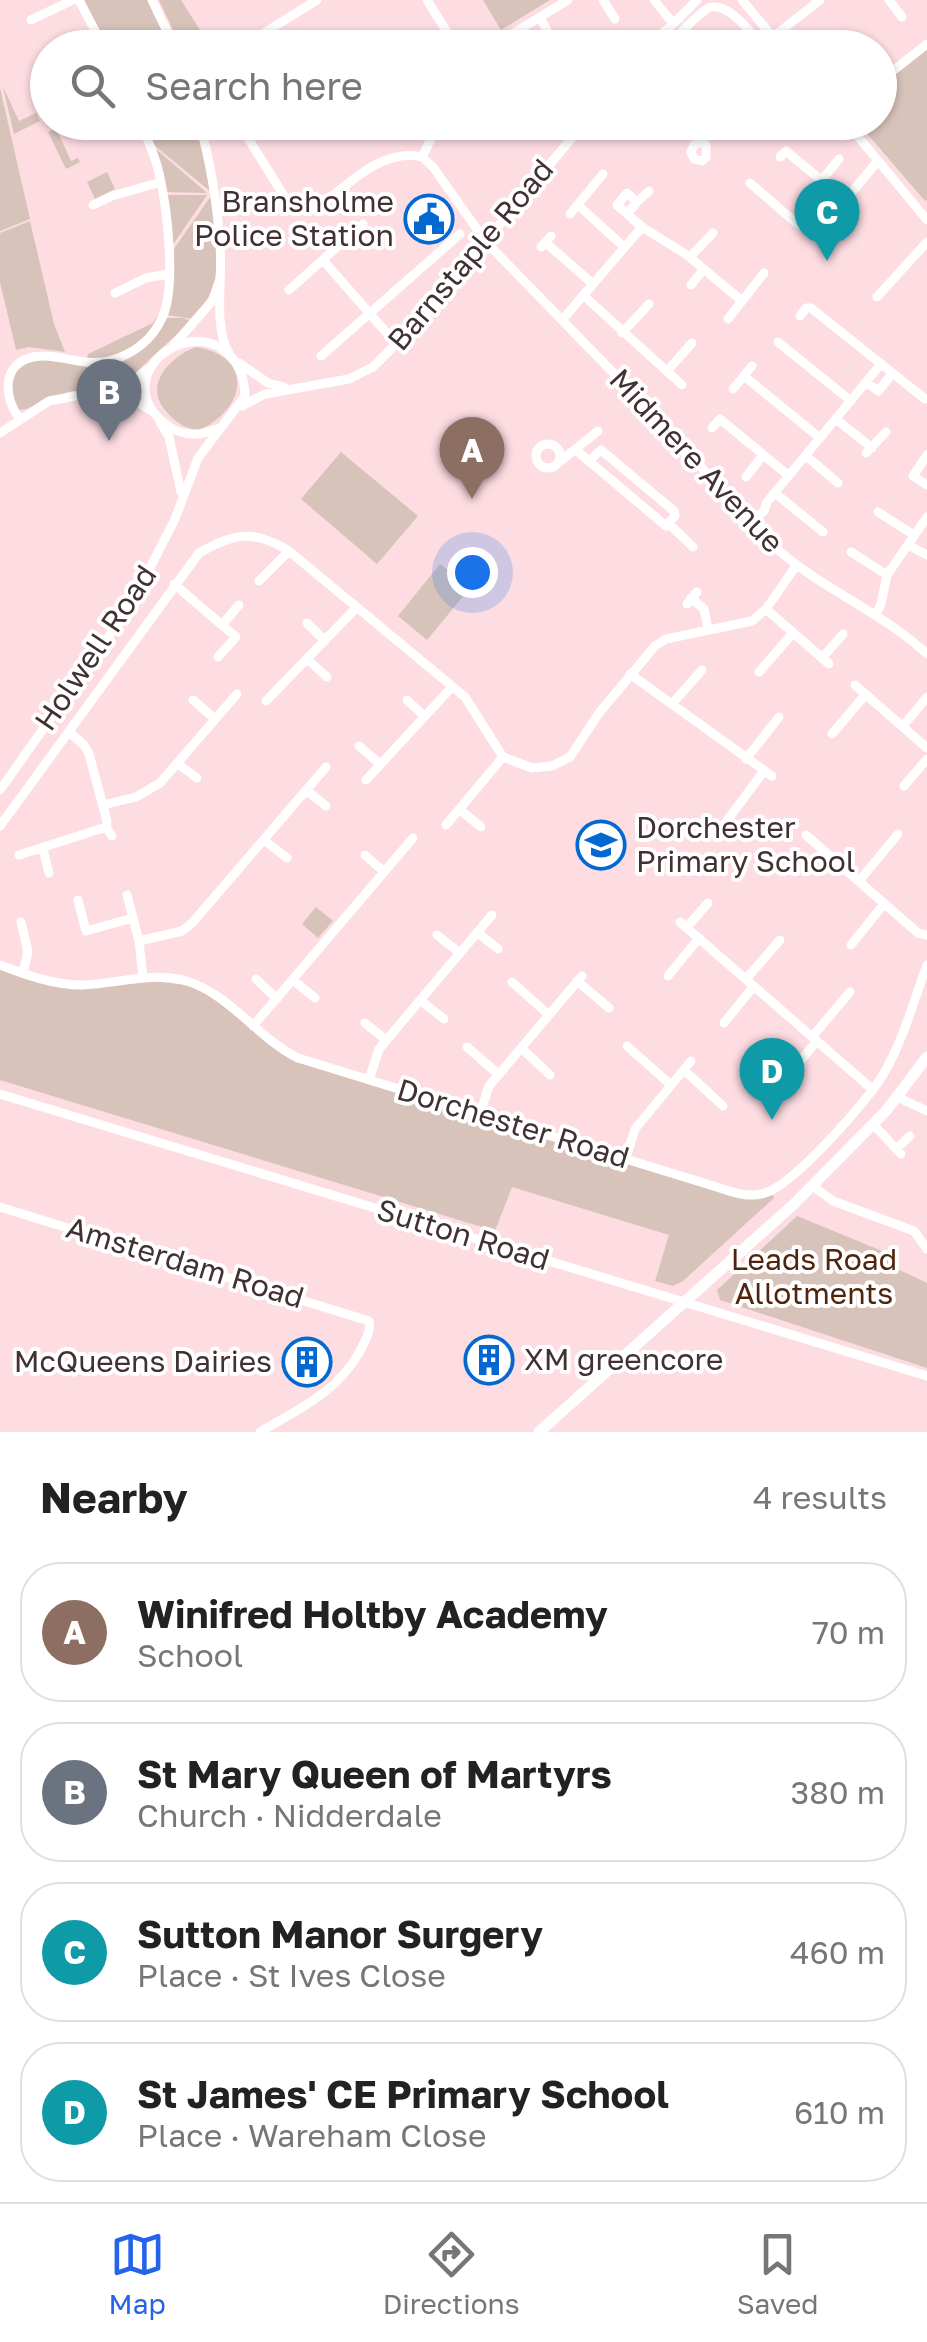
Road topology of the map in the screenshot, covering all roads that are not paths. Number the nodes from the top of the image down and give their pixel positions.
1 (76, 0) edge
2 (152, 0) edge
3 (317, 0) edge
4 (426, 0) edge
5 (568, 0) edge
6 (602, 0) edge
7 (654, 0) edge
8 (697, 0) edge
9 (742, 0) edge
10 (820, 0) edge
11 (889, 0) edge
12 (540, 18) junction
13 (902, 18) dead end
14 (30, 20) dead end
15 (615, 20) dead end
16 (672, 22) junction
17 (94, 30) edge
18 (166, 30) edge
19 (269, 30) edge
20 (446, 30) edge
21 (519, 30) edge
22 (547, 30) edge
23 (665, 30) edge
24 (684, 30) edge
25 (749, 30) edge
26 (768, 30) edge
27 (783, 30) edge
28 (927, 44) edge
29 (897, 68) edge
30 (148, 140) edge
31 (204, 140) edge
32 (249, 140) edge
33 (432, 140) edge
34 (570, 140) edge
35 (860, 140) edge
36 (422, 157) junction
37 (780, 157) dead end
38 (840, 160) dead end
39 (877, 162) junction
40 (604, 174) dead end
41 (822, 181) junction
42 (161, 182) junction
43 (750, 184) dead end
44 (649, 190) dead end
45 (845, 200) junction
46 (93, 205) dead end
47 (578, 205) junction
48 (570, 214) dead end
49 (927, 220) edge
50 (363, 224) dead end
51 (642, 226) junction
52 (460, 234) dead end
53 (713, 234) dead end
54 (486, 242) junction
55 (546, 242) dead end
56 (927, 242) edge
57 (624, 247) junction
58 (690, 257) junction
59 (323, 260) junction
60 (704, 270) junction
61 (764, 273) dead end
62 (168, 274) junction
63 (222, 275) junction
64 (593, 284) junction
65 (691, 285) dead end
66 (289, 290) dead end
67 (115, 293) dead end
68 (583, 296) junction
69 (877, 297) dead end
70 (742, 301) junction
71 (648, 304) dead end
72 (369, 313) junction
73 (800, 316) dead end
74 (728, 319) dead end
75 (563, 320) junction
76 (622, 333) junction
77 (778, 342) dead end
78 (692, 343) dead end
79 (398, 346) junction
80 (172, 348) junction
81 (320, 356) dead end
82 (235, 359) junction
83 (157, 360) junction
84 (881, 364) junction
85 (752, 366) dead end
86 (667, 371) junction
87 (893, 373) junction
88 (4, 375) edge
89 (744, 376) junction
90 (866, 382) junction
91 (682, 385) dead end
92 (291, 389) junction
93 (733, 389) dead end
94 (105, 390) junction
95 (925, 399) edge
96 (851, 400) junction
97 (237, 409) junction
98 (156, 416) junction
99 (19, 418) junction
100 (836, 419) junction
101 (220, 428) junction
102 (712, 428) dead end
103 (598, 431) dead end
104 (886, 432) dead end
105 (0, 433) edge
106 (820, 438) junction
107 (576, 450) junction
108 (764, 455) junction
109 (927, 455) edge
110 (806, 456) junction
111 (589, 461) junction
112 (558, 463) dead end
113 (789, 476) junction
114 (746, 477) dead end
115 (838, 483) dead end
116 (927, 485) edge
117 (775, 493) junction
118 (182, 500) junction
119 (878, 512) dead end
120 (927, 517) edge
121 (750, 523) junction
122 (669, 524) junction
123 (823, 532) dead end
124 (911, 540) junction
125 (693, 547) dead end
126 (288, 551) junction
127 (851, 552) dead end
128 (927, 555) edge
129 (796, 566) junction
130 (887, 575) junction
131 (259, 581) dead end
132 (174, 584) junction
133 (692, 598) dead end
134 (239, 605) dead end
135 (357, 607) junction
136 (766, 609) junction
137 (876, 614) junction
138 (307, 623) dead end
139 (222, 625) junction
140 (708, 629) junction
141 (793, 633) junction
142 (843, 634) dead end
143 (326, 641) junction
144 (927, 654) edge
145 (218, 657) dead end
146 (308, 660) junction
147 (702, 670) dead end
148 (759, 673) dead end
149 (630, 674) junction
150 (327, 678) dead end
151 (855, 685) dead end
152 (451, 688) junction
153 (237, 694) dead end
154 (865, 694) junction
155 (927, 697) edge
156 (193, 700) dead end
157 (408, 700) dead end
158 (266, 701) dead end
159 (672, 704) junction
160 (424, 716) junction
161 (779, 717) dead end
162 (216, 719) junction
163 (902, 726) junction
164 (69, 732) junction
165 (832, 734) dead end
166 (359, 746) dead end
167 (927, 748) edge
168 (503, 757) junction
169 (746, 759) junction
170 (927, 759) edge
171 (177, 764) junction
172 (380, 764) junction
173 (326, 766) dead end
174 (196, 778) dead end
175 (366, 780) dead end
176 (904, 786) dead end
177 (0, 790) edge
178 (306, 790) junction
179 (103, 805) junction
180 (326, 806) dead end
181 (459, 809) junction
182 (446, 825) dead end
183 (0, 826) edge
184 (722, 826) dead end
185 (481, 827) dead end
186 (898, 834) dead end
187 (806, 835) dead end
188 (413, 838) dead end
189 (264, 840) junction
190 (43, 849) junction
191 (19, 854) dead end
192 (364, 855) dead end
193 (287, 858) dead end
194 (384, 872) junction
195 (49, 873) dead end
196 (859, 881) junction
197 (127, 894) dead end
198 (78, 900) dead end
199 (708, 903) dead end
200 (884, 904) junction
201 (491, 915) dead end
202 (133, 918) junction
203 (22, 922) dead end
204 (477, 932) junction
205 (437, 935) dead end
206 (927, 935) edge
207 (699, 938) junction
208 (139, 940) junction
209 (780, 940) dead end
210 (851, 945) dead end
211 (498, 949) dead end
212 (460, 953) junction
213 (0, 964) edge
214 (927, 965) edge
215 (23, 973) junction
216 (668, 976) dead end
217 (143, 977) junction
218 (256, 979) dead end
219 (293, 980) junction
220 (512, 982) dead end
221 (750, 983) junction
222 (850, 992) dead end
223 (277, 998) junction
224 (315, 998) dead end
225 (420, 1000) junction
226 (609, 1008) dead end
227 (549, 1015) junction
228 (444, 1020) dead end
229 (724, 1022) dead end
230 (365, 1023) dead end
231 (254, 1026) junction
232 (814, 1039) junction
233 (386, 1040) junction
234 (467, 1046) dead end
235 (627, 1046) dead end
236 (520, 1048) junction
237 (927, 1057) edge
238 (498, 1074) junction
239 (550, 1075) dead end
240 (369, 1080) junction
241 (672, 1085) junction
242 (780, 1085) dead end
243 (872, 1090) junction
244 (0, 1094) edge
245 (896, 1096) junction
246 (723, 1106) dead end
247 (927, 1112) edge
248 (480, 1114) junction
249 (874, 1124) junction
250 (910, 1136) dead end
251 (626, 1158) junction
252 (812, 1186) junction
253 (0, 1207) edge
254 (927, 1249) edge
255 (682, 1302) junction
256 (927, 1376) edge
257 (260, 1432) edge
258 (539, 1432) edge

1 - 14 street
1 - 17 street
2 - 18 street
3 - 19 street
4 - 20 street
5 - 12 street
6 - 15 street
7 - 16 street
8 - 16 street
9 - 26 street
10 - 27 street
11 - 13 street
12 - 21 street
12 - 22 street
16 - 23 street
24 - 25 street
28 - 29 street
30 - 42 street
31 - 63 street
32 - 36 street
33 - 36 street
34 - 54 street, Barnstaple Road
35 - 39 street
36 - 54 street, Midmere Avenue
37 - 41 street
38 - 41 street
39 - 45 street
39 - 49 street
40 - 47 street
41 - 45 street
42 - 46 street
42 - 62 street
43 - 45 street
44 - 51 street
47 - 48 street
47 - 57 street
50 - 59 street
51 - 57 street
51 - 58 street
52 - 72 street
53 - 58 street
54 - 75 street, Midmere Avenue
54 - 79 street, Barnstaple Road
55 - 64 street
56 - 69 street
57 - 64 street
58 - 60 street
59 - 66 street
59 - 72 street
60 - 65 street
60 - 70 street
61 - 70 street
62 - 67 street
62 - 88 street
63 - 80 street
63 - 82 street
64 - 68 street
68 - 75 street
68 - 76 street
70 - 74 street
71 - 76 street
72 - 79 street
72 - 81 street
73 - 84 street
75 - 121 street, Midmere Avenue
76 - 86 street
77 - 96 street
78 - 86 street
79 - 92 street, Barnstaple Road
80 - 82 street
80 - 83 street
82 - 92 street
82 - 97 street
83 - 94 street
83 - 98 street
84 - 87 street
84 - 90 street
85 - 89 street
86 - 91 street
87 - 90 street
87 - 95 street
88 - 99 street
89 - 93 street
89 - 106 street
90 - 96 street
92 - 97 street, Barnstaple Road
94 - 98 street
94 - 99 street
96 - 100 street
97 - 101 street
98 - 101 street
98 - 118 street
99 - 105 street
100 - 104 street
100 - 106 street
101 - 118 street, Holwell Road
102 - 108 street
103 - 107 street
106 - 110 street
107 - 111 street
107 - 112 street
108 - 113 street
108 - 114 street
109 - 116 street
110 - 113 street
110 - 115 street
111 - 122 street
111 - 122 street
113 - 117 street
117 - 121 street
117 - 123 street
118 - 177 street, Holwell Road
119 - 124 street
120 - 124 street
121 - 129 street, Midmere Avenue
122 - 125 street
124 - 128 street
124 - 130 street
126 - 131 street
126 - 132 street
126 - 135 street
127 - 130 street
129 - 136 street
129 - 137 street, Midmere Avenue
130 - 137 street
132 - 139 street
132 - 164 street
133 - 140 street
134 - 139 street
135 - 143 street
135 - 152 street
136 - 140 street
136 - 141 street
137 - 144 street, Midmere Avenue
138 - 143 street
139 - 145 street
140 - 149 street
141 - 142 street
141 - 148 street
143 - 146 street
146 - 150 street
146 - 158 street
147 - 159 street
149 - 159 street
149 - 168 street
151 - 154 street
152 - 160 street
152 - 168 street
153 - 162 street
154 - 163 street
154 - 165 street
155 - 163 street
156 - 162 street
157 - 160 street
159 - 169 street
160 - 172 street
161 - 169 street
162 - 171 street
163 - 167 street
164 - 179 street
164 - 183 street
166 - 172 street
168 - 181 street
169 - 184 street
170 - 176 street
171 - 174 street
171 - 179 street
172 - 175 street
173 - 178 street
178 - 180 street
178 - 189 street
179 - 190 street
181 - 182 street
181 - 185 street
186 - 196 street
187 - 196 street
188 - 194 street
189 - 193 street
189 - 208 street
190 - 191 street
190 - 195 street
192 - 194 street
194 - 219 street
196 - 200 street
197 - 202 street
198 - 202 street
199 - 207 street
200 - 206 street
200 - 210 street
201 - 204 street
202 - 208 street
203 - 215 street
204 - 211 street
204 - 212 street
205 - 212 street
207 - 216 street
207 - 221 street
208 - 217 street
209 - 221 street
212 - 225 street
213 - 215 street, Dorchester Road
214 - 243 street, Dorchester Road
215 - 217 street, Dorchester Road
217 - 231 street, Dorchester Road
218 - 223 street
219 - 223 street
219 - 224 street
220 - 227 street
221 - 229 street
221 - 232 street
222 - 232 street
223 - 231 street
225 - 228 street
225 - 233 street
226 - 227 street
227 - 236 street
230 - 233 street
231 - 240 street, Dorchester Road
232 - 242 street
232 - 243 street
233 - 240 street
234 - 238 street
235 - 241 street
236 - 238 street
236 - 239 street
237 - 245 main road
238 - 248 street
240 - 248 street, Dorchester Road
241 - 246 street
241 - 251 street
243 - 251 street, Dorchester Road
244 - 255 street, Sutton Road
245 - 247 street
245 - 249 main road
248 - 251 street, Dorchester Road
249 - 250 street
249 - 252 main road
252 - 254 street
252 - 255 main road
253 - 257 street, Amsterdam Road
255 - 256 street, Sutton Road
255 - 258 main road

